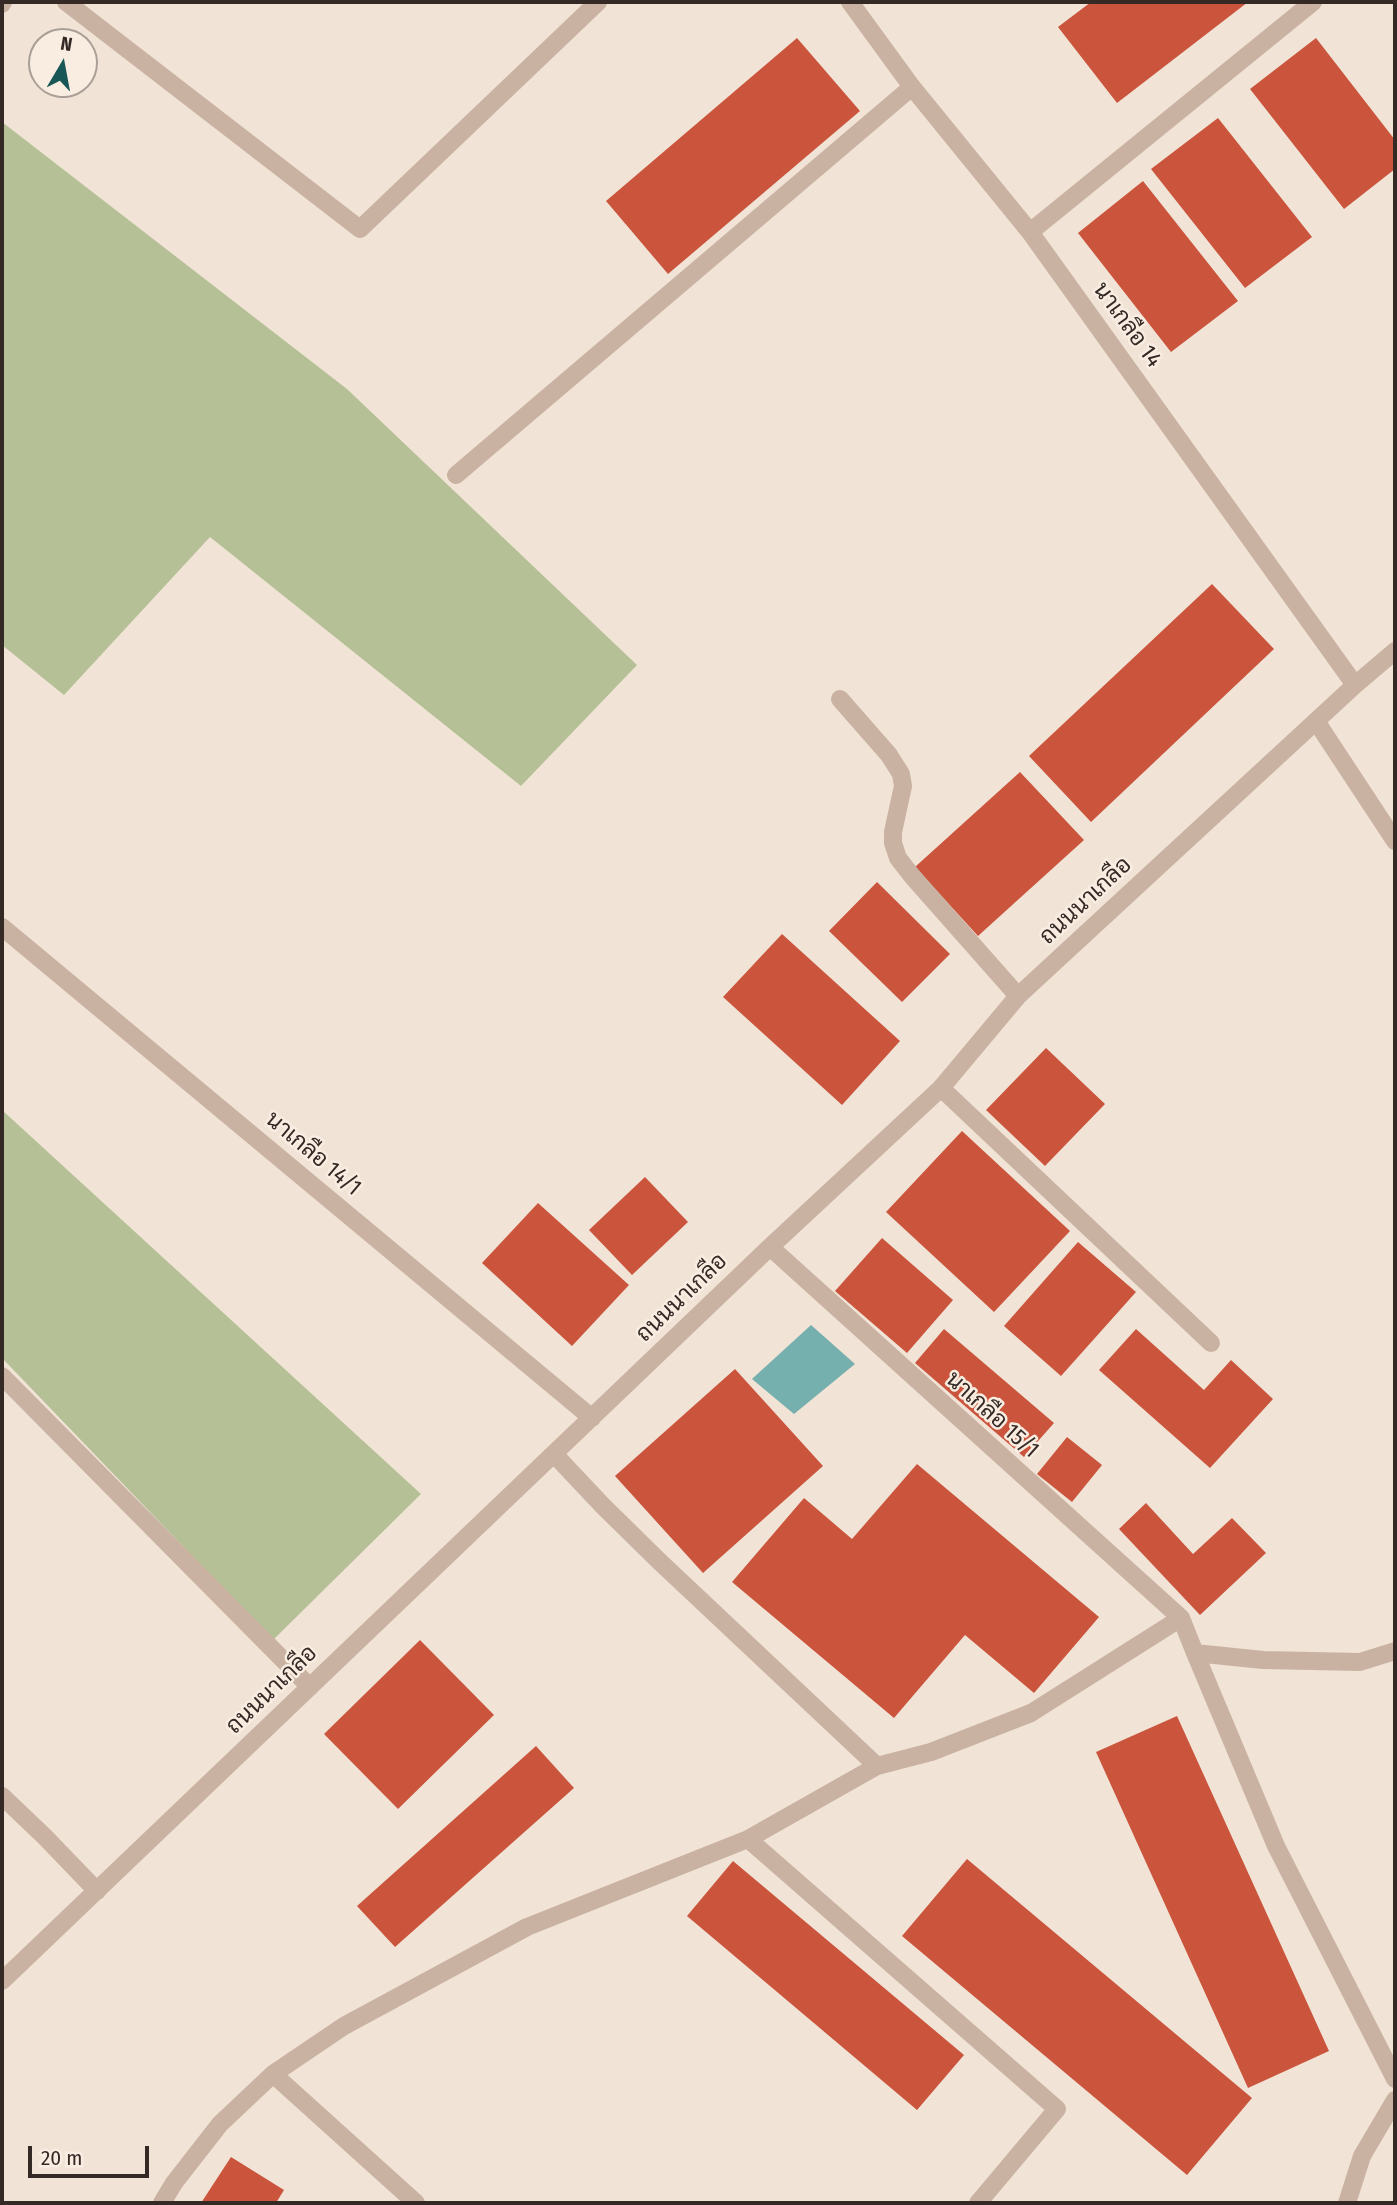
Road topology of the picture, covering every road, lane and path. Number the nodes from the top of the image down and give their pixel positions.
1 (66, 2) edge
2 (598, 2) edge
3 (850, 2) edge
4 (1313, 2) edge
5 (912, 87) junction
6 (1030, 232) junction
7 (456, 475) dead end
8 (1395, 651) edge
9 (1354, 685) junction
10 (840, 699) dead end
11 (1316, 721) junction
12 (1395, 841) edge
13 (2, 927) edge
14 (1018, 996) junction
15 (941, 1088) junction
16 (770, 1247) junction
17 (1211, 1343) dead end
18 (2, 1376) edge
19 (592, 1418) junction
20 (554, 1454) junction
21 (1181, 1618) junction
22 (1395, 1651) edge
23 (1195, 1653) junction
24 (310, 1687) junction
25 (877, 1766) junction
26 (2, 1796) edge
27 (748, 1839) junction
28 (97, 1891) junction
29 (2, 1981) edge
30 (274, 2074) junction
31 (1395, 2079) edge
32 (1395, 2101) edge
33 (162, 2203) edge
34 (416, 2203) edge
35 (978, 2203) edge
36 (1348, 2203) edge

1 - 2 street
3 - 5 street, นาเกลือ 14
4 - 6 street
5 - 6 street, นาเกลือ 14
5 - 7 street
6 - 9 street, นาเกลือ 14
8 - 9 street, ถนนนาเกลือ
9 - 11 street, ถนนนาเกลือ
10 - 14 street
11 - 12 street
11 - 14 street, ถนนนาเกลือ
13 - 19 street, นาเกลือ 14/1
14 - 15 street, ถนนนาเกลือ
15 - 16 street, ถนนนาเกลือ
15 - 17 street
16 - 19 street, ถนนนาเกลือ
16 - 21 street, นาเกลือ 15/1
18 - 24 street
19 - 20 street, ถนนนาเกลือ
20 - 24 street, ถนนนาเกลือ
20 - 25 street
21 - 23 street
21 - 25 street
22 - 23 street
23 - 31 street
24 - 28 street, ถนนนาเกลือ
25 - 27 street
26 - 28 street
27 - 30 street
27 - 35 street
28 - 29 street, ถนนนาเกลือ
30 - 33 street
30 - 34 street
32 - 36 street

